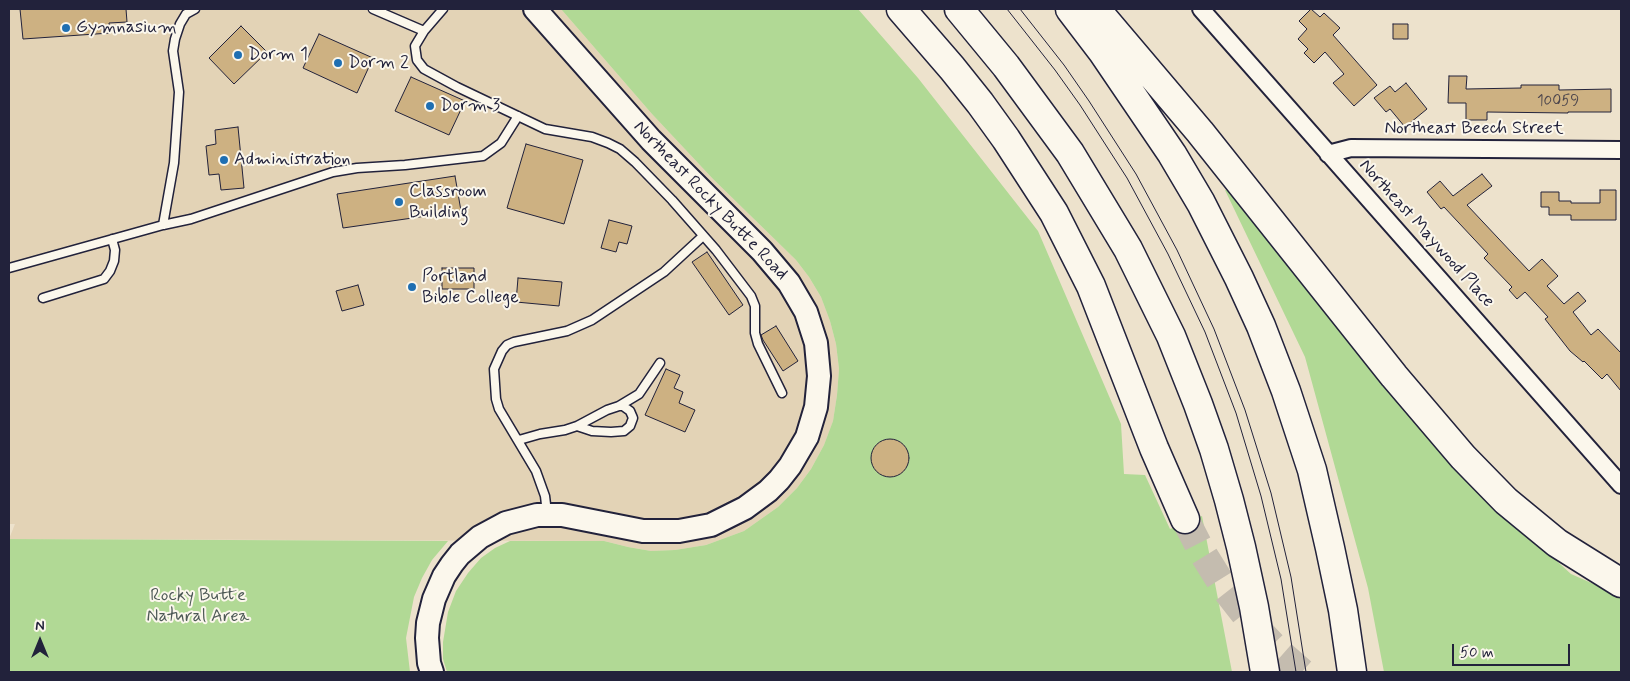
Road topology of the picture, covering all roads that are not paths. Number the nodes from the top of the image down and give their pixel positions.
1 (195, 9) edge
2 (373, 9) edge
3 (443, 9) edge
4 (536, 9) edge
5 (901, 9) edge
6 (959, 9) edge
7 (1070, 9) edge
8 (1091, 9) edge
9 (1201, 9) edge
10 (424, 32) junction
11 (518, 116) junction
12 (1621, 150) edge
13 (1328, 154) junction
14 (163, 225) junction
15 (703, 236) junction
16 (112, 239) junction
17 (9, 268) edge
18 (43, 298) dead end
19 (660, 363) dead end
20 (782, 393) dead end
21 (619, 406) junction
22 (577, 426) junction
23 (519, 440) junction
24 (1621, 485) edge
25 (547, 515) junction
26 (1185, 519) tunnel mouth
27 (1621, 583) edge
28 (1353, 669) edge
29 (432, 672) edge
30 (1264, 672) edge

1 - 14 lane
2 - 10 lane
3 - 10 lane
4 - 25 street, Northeast Rocky Butte Road
5 - 26 highway
6 - 30 highway
7 - 28 highway
8 - 27 highway
9 - 13 street, Northeast Maywood Place
10 - 11 lane
11 - 14 lane
11 - 15 lane
12 - 13 street, Northeast Beech Street
13 - 24 street, Northeast Maywood Place
14 - 16 lane
15 - 20 lane
15 - 23 lane
16 - 17 lane
16 - 18 lane
19 - 21 lane
21 - 22 lane
21 - 22 lane
22 - 23 lane
23 - 25 lane
25 - 29 street, Northeast Rocky Butte Road

